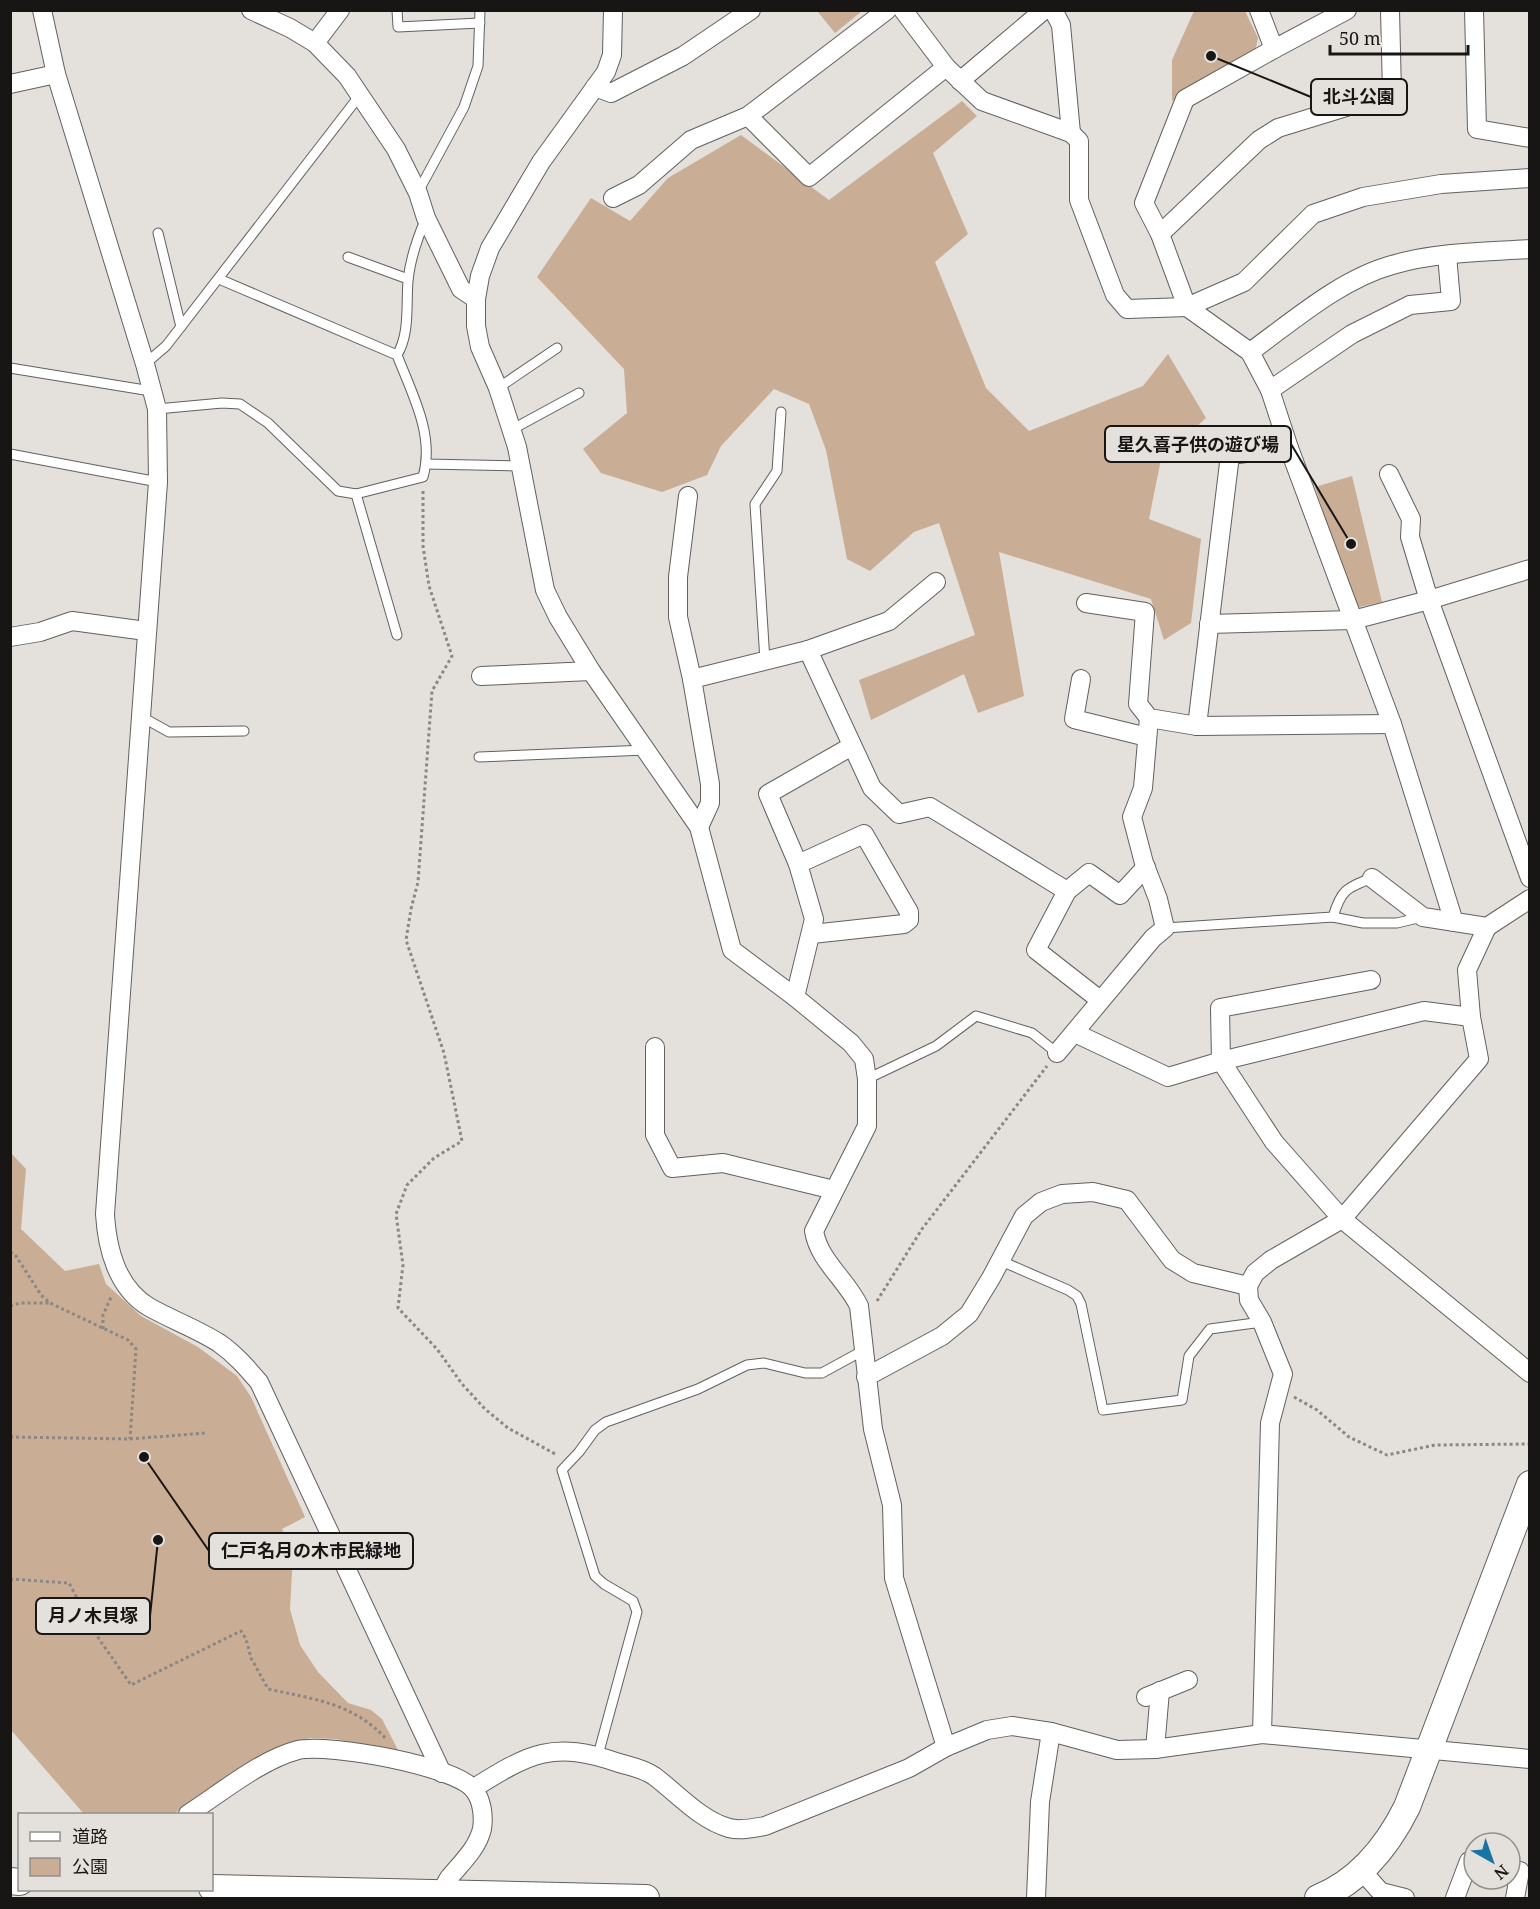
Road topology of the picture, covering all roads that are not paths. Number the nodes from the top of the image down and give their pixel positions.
1 (42, 10) edge
2 (251, 10) edge
3 (340, 10) edge
4 (397, 10) edge
5 (480, 10) edge
6 (614, 10) edge
7 (751, 10) edge
8 (887, 10) edge
9 (1044, 10) edge
10 (1053, 10) edge
11 (1259, 10) edge
12 (1347, 10) edge
13 (1390, 10) edge
14 (1474, 10) edge
15 (911, 14) edge
16 (480, 23) junction
17 (315, 43) junction
18 (1274, 49) junction
19 (946, 67) junction
20 (56, 74) junction
21 (960, 81) junction
22 (10, 84) edge
23 (595, 87) junction
24 (360, 95) junction
25 (748, 116) junction
26 (1071, 133) junction
27 (1530, 138) edge
28 (1530, 178) edge
29 (417, 193) junction
30 (613, 198) dead end
31 (426, 218) junction
32 (158, 233) dead end
33 (1160, 234) junction
34 (1530, 249) edge
35 (1447, 255) junction
36 (348, 257) dead end
37 (219, 279) junction
38 (408, 279) junction
39 (476, 299) junction
40 (1187, 307) junction
41 (181, 327) junction
42 (557, 348) dead end
43 (1250, 352) junction
44 (397, 355) junction
45 (145, 364) junction
46 (10, 368) edge
47 (498, 388) junction
48 (1270, 390) junction
49 (151, 391) junction
50 (579, 393) dead end
51 (157, 410) junction
52 (781, 412) dead end
53 (511, 430) junction
54 (1289, 448) junction
55 (10, 454) edge
56 (426, 464) junction
57 (520, 466) junction
58 (1389, 474) dead end
59 (158, 482) junction
60 (356, 494) junction
61 (688, 496) dead end
62 (1530, 569) edge
63 (936, 582) dead end
64 (1429, 600) junction
65 (1086, 603) dead end
66 (1353, 621) junction
67 (1209, 624) junction
68 (146, 631) junction
69 (397, 634) dead end
70 (10, 637) edge
71 (808, 650) junction
72 (765, 661) junction
73 (591, 671) junction
74 (480, 676) dead end
75 (692, 679) junction
76 (1081, 679) dead end
77 (142, 717) junction
78 (1149, 718) junction
79 (1392, 724) junction
80 (1197, 726) junction
81 (244, 731) dead end
82 (1147, 737) junction
83 (852, 746) junction
84 (646, 750) junction
85 (479, 757) dead end
86 (699, 827) junction
87 (798, 864) junction
88 (1146, 867) junction
89 (1372, 878) joint
90 (1530, 878) edge
91 (1067, 891) junction
92 (1530, 899) edge
93 (1333, 917) junction
94 (1423, 917) junction
95 (1455, 922) junction
96 (1487, 927) junction
97 (1165, 928) junction
98 (812, 933) junction
99 (1371, 980) dead end
100 (795, 997) junction
101 (1100, 1000) junction
102 (1471, 1017) junction
103 (1075, 1034) junction
104 (655, 1047) dead end
105 (1057, 1053) joint
106 (1221, 1061) junction
107 (867, 1079) junction
108 (834, 1190) junction
109 (1342, 1219) junction
110 (1000, 1261) junction
111 (1248, 1286) junction
112 (1262, 1322) junction
113 (864, 1350) junction
114 (1530, 1373) edge
115 (866, 1377) junction
116 (1530, 1484) edge
117 (1188, 1680) dead end
118 (1051, 1732) junction
119 (1262, 1734) junction
120 (946, 1747) junction
121 (1155, 1749) junction
122 (1428, 1751) junction
123 (598, 1755) junction
124 (1530, 1759) edge
125 (442, 1773) junction
126 (474, 1788) junction
127 (191, 1813) edge
128 (1362, 1871) junction
129 (1462, 1880) edge
130 (213, 1888) edge
131 (440, 1895) edge
132 (1384, 1895) edge
133 (646, 1899) edge
134 (1036, 1899) edge
135 (1318, 1899) edge
136 (1405, 1899) edge
137 (1455, 1899) edge

1 - 20 street
2 - 17 street
3 - 17 street
4 - 16 lane
5 - 16 lane
6 - 23 street
7 - 23 street
8 - 25 street
9 - 21 street
10 - 26 street
11 - 18 street
12 - 18 street
13 - 33 street
14 - 27 street
15 - 19 street
16 - 29 lane
17 - 24 street
18 - 33 street
19 - 21 street
19 - 25 street
20 - 22 street
20 - 45 street
21 - 26 street
23 - 39 street
24 - 29 street
24 - 37 lane
25 - 30 street
26 - 40 street
28 - 40 street
29 - 31 street
31 - 38 lane
31 - 39 street
32 - 41 lane
33 - 40 street
34 - 35 street
35 - 43 street
35 - 48 street
36 - 38 lane
37 - 41 lane
37 - 44 lane
38 - 44 lane
39 - 47 street
40 - 43 street
41 - 45 lane
42 - 47 lane
43 - 48 street
44 - 56 lane
45 - 49 street
46 - 49 lane
47 - 53 street
48 - 54 street
49 - 51 street
50 - 53 lane
51 - 59 street
51 - 60 lane
52 - 72 lane
53 - 57 street
54 - 66 street
54 - 67 street
55 - 59 lane
56 - 57 lane
56 - 60 lane
57 - 73 street
58 - 64 street
59 - 68 street
60 - 69 lane
61 - 75 street
62 - 64 street
63 - 71 street
64 - 66 street
64 - 90 street
65 - 78 street
66 - 67 street
66 - 79 street
67 - 80 street
68 - 70 street
68 - 77 street
71 - 72 street
71 - 83 street
72 - 75 street
73 - 74 street
73 - 84 street
75 - 86 street
76 - 82 street
77 - 81 lane
77 - 125 street
78 - 80 street
78 - 82 street
79 - 80 street
79 - 95 street
82 - 88 street
83 - 87 street
83 - 91 street
84 - 85 lane
84 - 86 street
86 - 100 street
87 - 98 street
87 - 98 street
88 - 91 street
88 - 97 street
89 - 93 lane
89 - 94 street
91 - 101 street
92 - 96 street
93 - 94 lane
93 - 97 lane
94 - 95 street
95 - 96 street
96 - 102 street
97 - 101 street
98 - 100 street
99 - 106 street
100 - 107 street
101 - 103 street
102 - 106 street
102 - 109 street
103 - 105 street
103 - 106 street
104 - 108 street
105 - 107 lane
106 - 109 street
107 - 108 street
108 - 113 street
109 - 111 street
109 - 114 street
110 - 111 street
110 - 112 lane
110 - 115 street
111 - 112 street
112 - 119 street
113 - 115 street
113 - 123 lane
115 - 120 street
116 - 122 street
117 - 121 street
118 - 120 street
118 - 121 street
118 - 134 street
119 - 121 street
119 - 122 street
120 - 123 street
122 - 124 street
122 - 128 street
123 - 126 street
125 - 126 street
125 - 127 street
126 - 131 street
128 - 132 street
128 - 135 street
129 - 137 street
130 - 131 street
131 - 133 street
132 - 136 street

